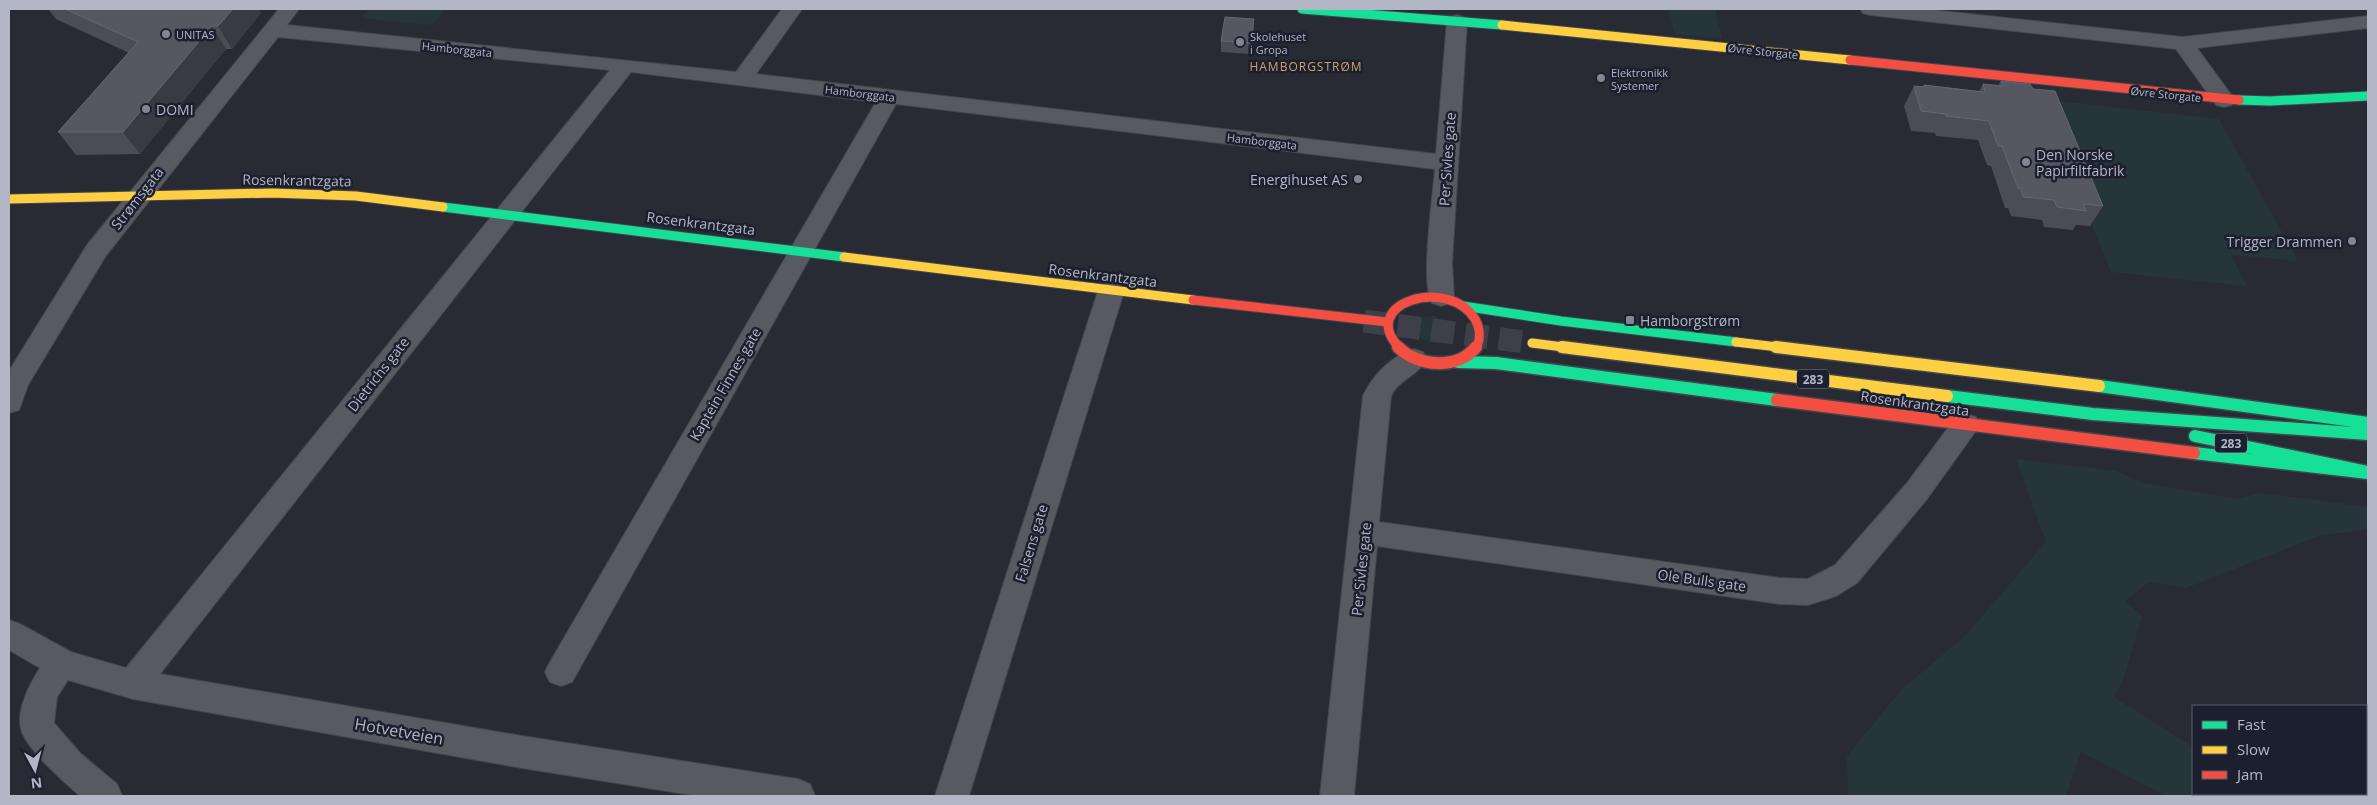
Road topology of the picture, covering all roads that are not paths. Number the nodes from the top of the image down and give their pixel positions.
1 (289, 9) edge
2 (792, 9) edge
3 (1302, 9) edge
4 (1870, 9) edge
5 (1457, 21) junction
6 (2368, 22) edge
7 (271, 30) junction
8 (2182, 43) junction
9 (625, 65) junction
10 (742, 78) junction
11 (890, 96) junction
12 (2368, 96) edge
13 (2224, 100) junction
14 (1447, 163) junction
15 (139, 196) junction
16 (9, 199) edge
17 (506, 213) junction
18 (800, 252) junction
19 (1111, 291) junction
20 (1452, 302) junction
21 (1387, 322) junction
22 (1532, 343) tunnel mouth
23 (1414, 359) junction
24 (1458, 362) junction
25 (9, 403) edge
26 (2094, 414) junction
27 (2368, 423) edge
28 (1966, 425) junction
29 (2368, 434) edge
30 (2368, 473) edge
31 (1365, 532) junction
32 (9, 634) edge
33 (61, 663) junction
34 (561, 672) dead end
35 (133, 684) junction
36 (105, 796) edge
37 (798, 796) edge
38 (952, 796) edge
39 (1337, 796) edge

1 - 7 street, Strømsgata
2 - 10 street
3 - 5 street, Øvre Storgate
4 - 8 street
5 - 13 street, Øvre Storgate
5 - 14 street, Per Sivles gate
6 - 8 street
7 - 9 street, Hamborggata
7 - 15 street, Strømsgata
8 - 13 street, Øvre Storgate
9 - 10 street, Hamborggata
9 - 17 street, Dietrichs gate
10 - 11 street, Hamborggata
11 - 14 street, Hamborggata
11 - 18 street, Kaptein Finnes gate
12 - 13 street, Øvre Storgate
14 - 20 street, Per Sivles gate
15 - 16 street, Rosenkrantzgata
15 - 17 street, Rosenkrantzgata
15 - 25 street, Strømsgata
17 - 18 street, Rosenkrantzgata
17 - 35 street, Dietrichs gate
18 - 19 street, Rosenkrantzgata
18 - 34 street, Kaptein Finnes gate
19 - 21 street, Rosenkrantzgata
19 - 38 street, Falsens gate
20 - 21 street
20 - 24 street
20 - 27 street
21 - 23 street
22 - 26 street, Rosenkrantzgata / 283
23 - 24 street
23 - 31 street, Per Sivles gate
24 - 28 street, Rosenkrantzgata
26 - 29 street, Rosenkrantzgata / 283
26 - 30 street, Rosenkrantzgata / 283
28 - 30 street, Rosenkrantzgata
28 - 31 street, Ole Bulls gate
31 - 39 street, Per Sivles gate
32 - 33 street, Hotvetveien
33 - 35 street, Hotvetveien
33 - 36 street
35 - 37 street, Hotvetveien

